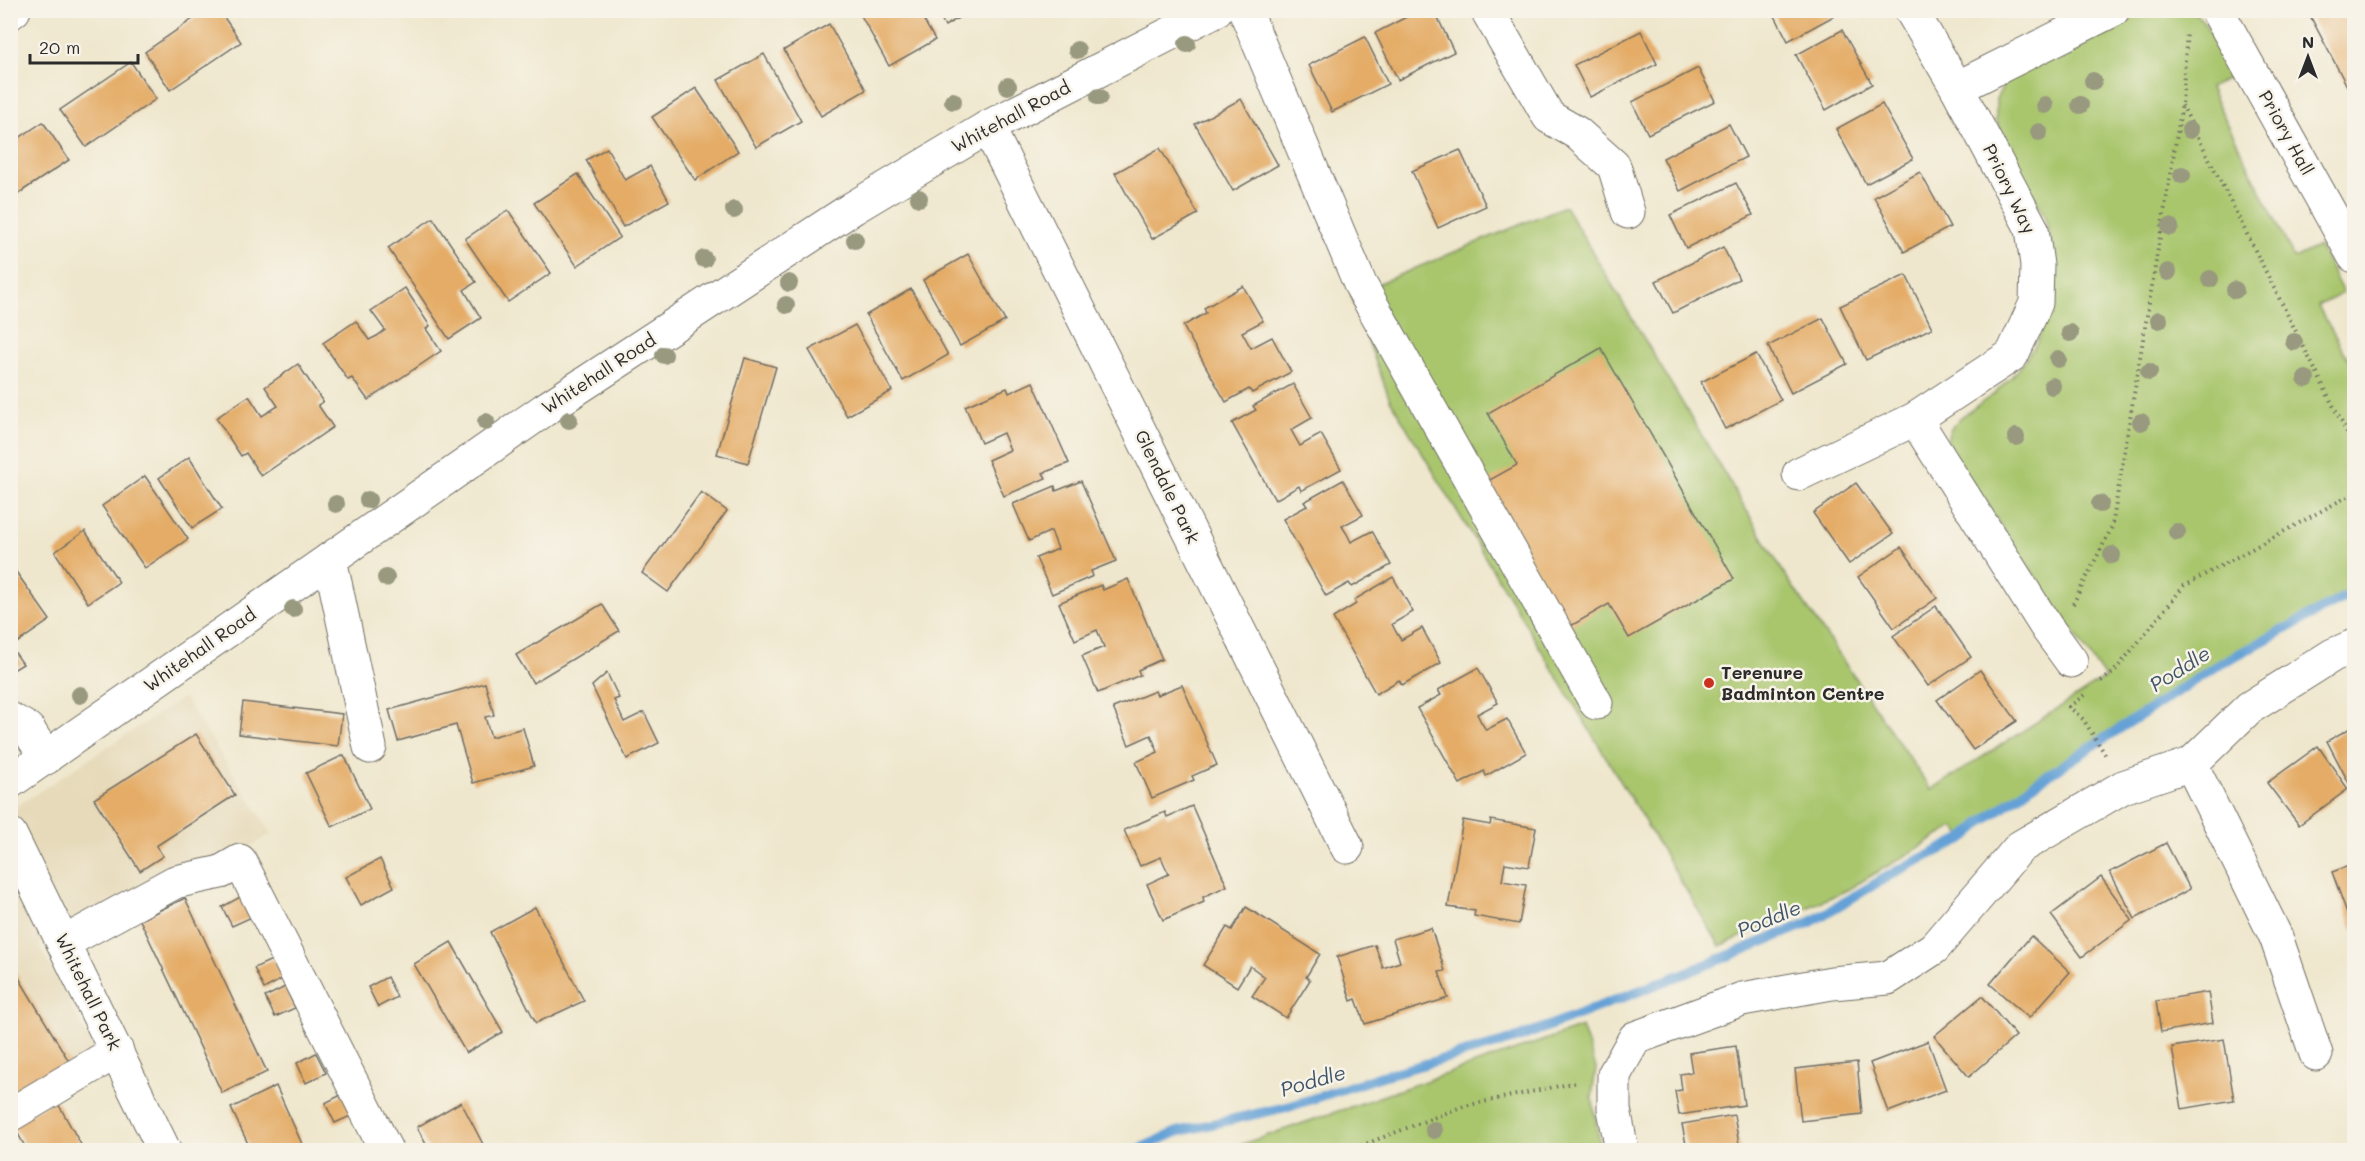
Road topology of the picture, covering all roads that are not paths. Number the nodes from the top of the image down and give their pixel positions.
1 (1216, 10) edge
2 (1245, 10) edge
3 (1487, 10) edge
4 (1911, 10) edge
5 (2113, 10) edge
6 (2203, 16) edge
7 (1957, 88) junction
8 (988, 127) junction
9 (1628, 212) dead end
10 (2355, 256) edge
11 (1916, 419) junction
12 (1799, 474) dead end
13 (330, 559) junction
14 (2355, 646) edge
15 (2071, 661) dead end
16 (1596, 703) dead end
17 (10, 719) edge
18 (370, 747) dead end
19 (46, 758) junction
20 (2191, 764) junction
21 (10, 782) edge
22 (10, 834) edge
23 (1347, 847) dead end
24 (65, 942) junction
25 (117, 1051) junction
26 (2316, 1054) dead end
27 (10, 1115) edge
28 (164, 1150) edge
29 (387, 1150) edge
30 (1622, 1150) edge

1 - 8 street, Whitehall Road
2 - 16 street
3 - 9 street
4 - 7 street, Priory Way
5 - 7 street
6 - 10 street, Priory Hall
7 - 11 street, Priory Way
8 - 13 street, Whitehall Road
8 - 23 street, Glendale Park
11 - 12 street, Priory Way
11 - 15 street
13 - 18 street
13 - 19 street, Whitehall Road
14 - 20 street
17 - 19 street
19 - 21 street, Whitehall Road
20 - 26 street
20 - 30 street
22 - 24 street, Whitehall Park
24 - 25 street, Whitehall Park
24 - 29 street
25 - 27 street
25 - 28 street, Whitehall Park

